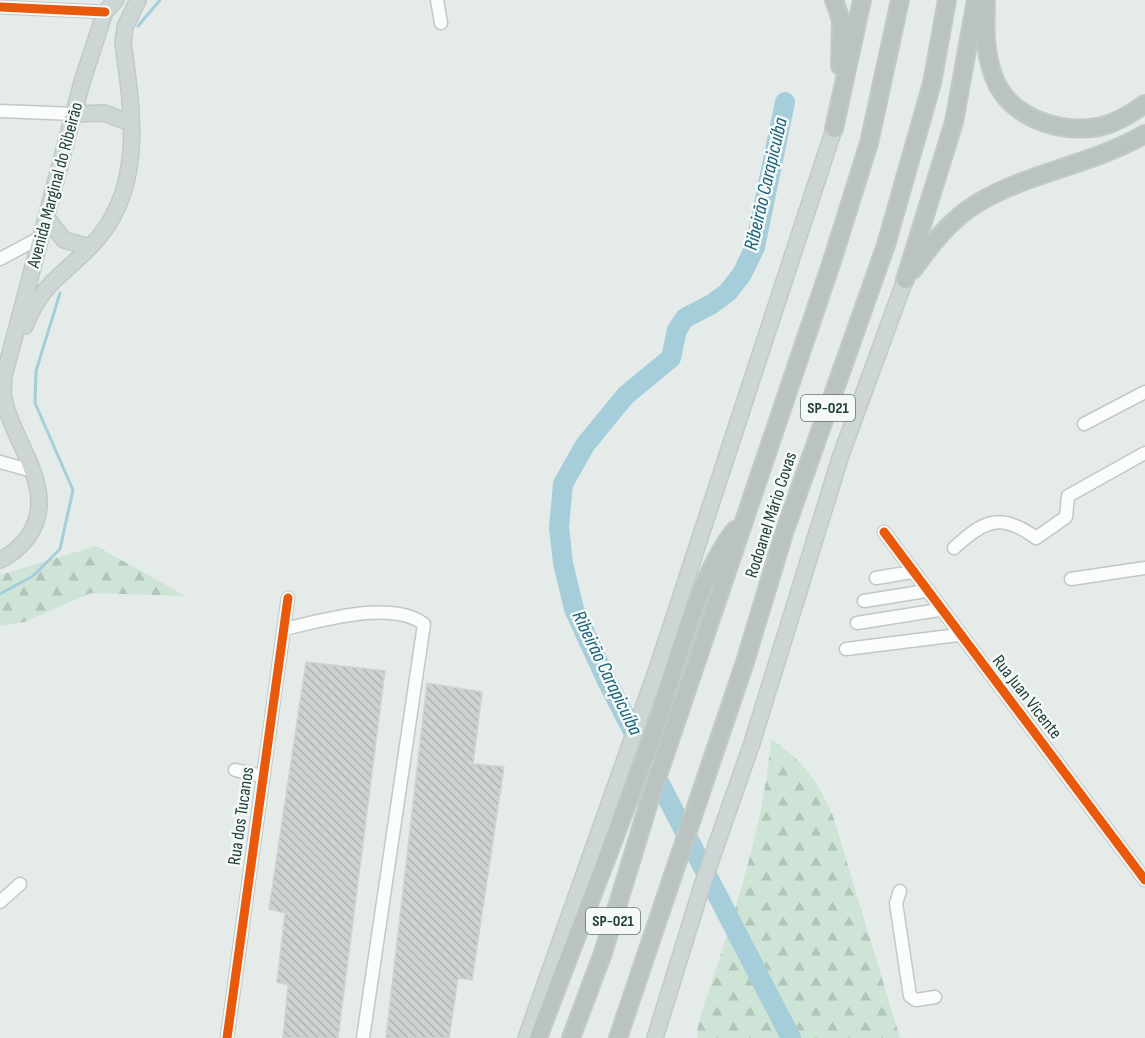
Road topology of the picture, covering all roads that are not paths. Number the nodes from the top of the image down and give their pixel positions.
1 (116, 0) edge
2 (138, 0) edge
3 (437, 0) edge
4 (834, 0) edge
5 (862, 0) edge
6 (900, 0) edge
7 (947, 0) edge
8 (976, 0) edge
9 (986, 0) edge
10 (0, 7) edge
11 (105, 12) junction
12 (441, 23) dead end
13 (1145, 104) edge
14 (0, 111) edge
15 (75, 114) junction
16 (131, 123) junction
17 (834, 129) junction
18 (1145, 134) edge
19 (46, 218) junction
20 (41, 237) junction
21 (90, 247) junction
22 (0, 259) edge
23 (905, 280) junction
24 (4, 376) junction
25 (1145, 392) edge
26 (1084, 424) dead end
27 (1145, 453) edge
28 (0, 462) edge
29 (33, 471) junction
30 (743, 520) junction
31 (884, 532) dead end
32 (954, 548) dead end
33 (0, 560) edge
34 (1145, 568) edge
35 (912, 572) junction
36 (876, 578) dead end
37 (1071, 579) dead end
38 (926, 591) junction
39 (288, 598) dead end
40 (864, 601) dead end
41 (939, 610) junction
42 (857, 623) dead end
43 (284, 629) junction
44 (958, 635) junction
45 (846, 649) dead end
46 (235, 770) dead end
47 (263, 776) junction
48 (1145, 880) edge
49 (20, 884) dead end
50 (900, 891) dead end
51 (0, 902) edge
52 (935, 997) dead end
53 (227, 1038) edge
54 (363, 1038) edge
55 (526, 1038) edge
56 (538, 1038) edge
57 (571, 1038) edge
58 (618, 1038) edge
59 (655, 1038) edge

1 - 11 main road, Avenida Marginal do Ribeirão
2 - 16 main road, Avenida Marginal do Ribeirão
3 - 12 street
4 - 17 highway
5 - 17 highway
6 - 30 highway, Rodoanel Mário Covas / SP-021
7 - 58 highway, Rodoanel Mário Covas / SP-021
8 - 23 highway
9 - 13 highway
10 - 11 street
11 - 15 main road, Avenida Marginal do Ribeirão
14 - 15 street
15 - 16 main road
15 - 19 main road, Avenida Marginal do Ribeirão
16 - 21 main road, Avenida Marginal do Ribeirão
17 - 55 main road
18 - 23 highway
19 - 20 main road, Avenida Marginal do Ribeirão
19 - 21 main road
20 - 22 street
20 - 24 main road, Avenida Marginal do Ribeirão
21 - 24 main road, Avenida Marginal do Ribeirão
23 - 59 main road
24 - 29 main road, Avenida Marginal do Ribeirão
25 - 26 street
27 - 32 street
28 - 29 street
29 - 33 main road, Avenida Marginal do Ribeirão
30 - 56 highway
30 - 57 highway, Rodoanel Mário Covas / SP-021
31 - 35 street, Rua Juan Vicente
34 - 37 street
35 - 36 street
35 - 38 street, Rua Juan Vicente
38 - 40 street
38 - 41 street, Rua Juan Vicente
39 - 43 street, Rua dos Tucanos
41 - 42 street
41 - 44 street, Rua Juan Vicente
43 - 47 street, Rua dos Tucanos
43 - 54 street
44 - 45 street
44 - 48 street, Rua Juan Vicente
46 - 47 street
47 - 53 street, Rua dos Tucanos
49 - 51 street
50 - 52 street

